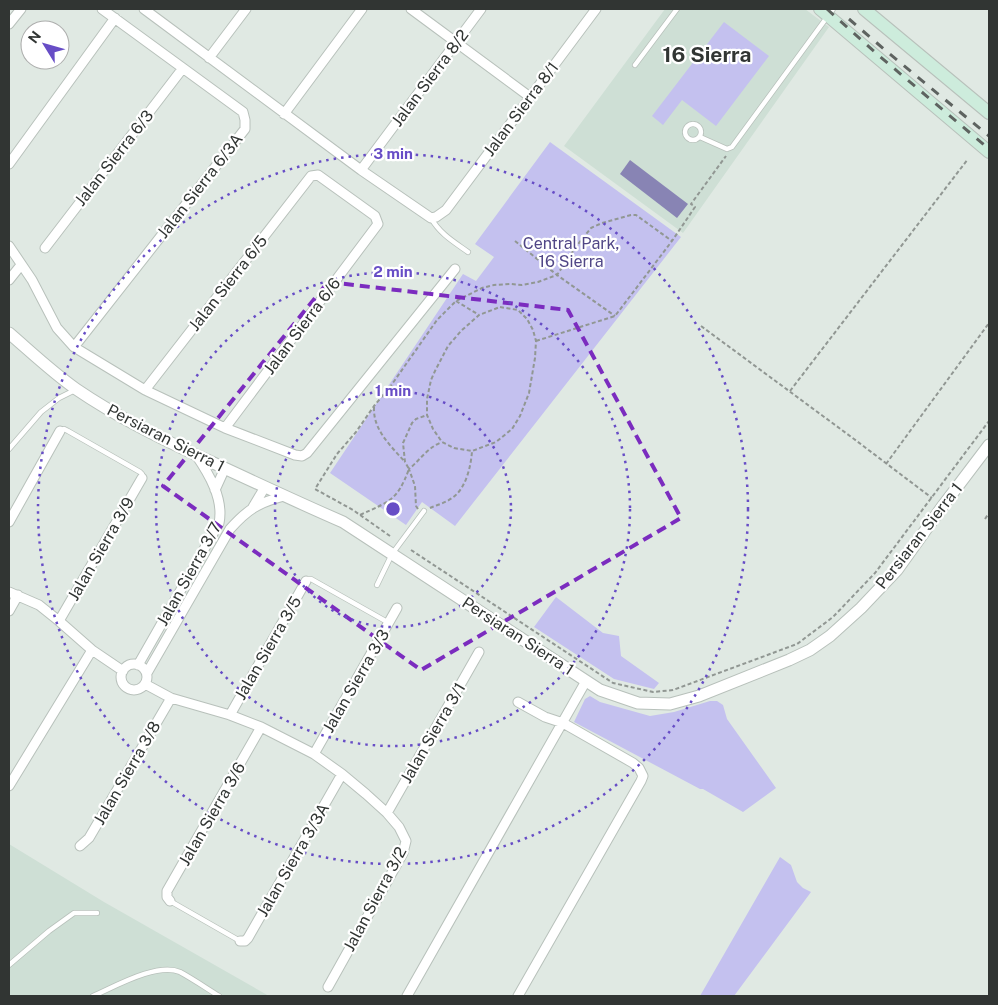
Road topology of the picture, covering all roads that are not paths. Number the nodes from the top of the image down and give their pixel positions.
1 (21, 9) edge
2 (102, 9) edge
3 (144, 9) edge
4 (246, 9) edge
5 (362, 9) edge
6 (411, 9) edge
7 (481, 9) edge
8 (596, 9) edge
9 (677, 9) edge
10 (864, 9) edge
11 (827, 11) edge
12 (115, 18) junction
13 (9, 24) edge
14 (457, 42) junction
15 (209, 58) junction
16 (635, 65) dead end
17 (183, 68) junction
18 (530, 97) junction
19 (989, 112) edge
20 (284, 114) junction
21 (700, 137) dead end
22 (989, 152) edge
23 (9, 164) edge
24 (361, 170) junction
25 (310, 176) joint
26 (431, 218) junction
27 (9, 246) edge
28 (45, 248) dead end
29 (468, 252) dead end
30 (21, 264) junction
31 (455, 269) dead end
32 (9, 280) edge
33 (9, 333) edge
34 (74, 347) junction
35 (76, 389) junction
36 (145, 390) junction
37 (225, 428) junction
38 (60, 431) joint
39 (989, 445) edge
40 (9, 449) edge
41 (195, 454) junction
42 (225, 468) junction
43 (142, 478) joint
44 (265, 487) junction
45 (215, 490) junction
46 (284, 496) junction
47 (253, 507) junction
48 (424, 510) road end
49 (9, 522) edge
50 (219, 523) junction
51 (230, 530) junction
52 (392, 554) junction
53 (193, 568) junction
54 (204, 574) junction
55 (306, 581) joint
56 (377, 585) dead end
57 (9, 592) edge
58 (18, 596) junction
59 (397, 608) dead end
60 (9, 611) edge
61 (165, 618) junction
62 (59, 621) junction
63 (389, 623) junction
64 (175, 624) junction
65 (92, 650) junction
66 (478, 652) dead end
67 (138, 665) junction
68 (123, 672) junction
69 (147, 673) junction
70 (586, 681) junction
71 (145, 684) junction
72 (171, 698) junction
73 (518, 702) dead end
74 (230, 715) junction
75 (563, 723) junction
76 (262, 727) junction
77 (314, 754) junction
78 (342, 774) junction
79 (9, 786) edge
80 (387, 813) junction
81 (80, 846) dead end
82 (170, 901) joint
83 (97, 913) dead end
84 (240, 941) joint
85 (9, 965) edge
86 (328, 987) dead end
87 (93, 996) edge
88 (219, 996) edge
89 (407, 996) edge
90 (518, 996) edge

1 - 13 street
2 - 12 street, Jalan Sierra 6/3A
3 - 15 street
4 - 15 street
5 - 20 street
6 - 14 street
7 - 14 street, Jalan Sierra 8/2
8 - 18 street, Jalan Sierra 8/1
9 - 16 lane
10 - 19 main road
11 - 21 lane
11 - 22 main road
12 - 17 street, Jalan Sierra 6/3A
12 - 23 street
14 - 18 street
14 - 24 street, Jalan Sierra 8/2
15 - 20 street
17 - 28 street, Jalan Sierra 6/3
17 - 34 street, Jalan Sierra 6/3A
18 - 26 street, Jalan Sierra 8/1
20 - 24 street
24 - 26 street
25 - 36 street, Jalan Sierra 6/5
25 - 37 street, Jalan Sierra 6/6
26 - 29 lane
27 - 30 street
30 - 32 street
30 - 34 street
31 - 37 street
33 - 35 street, Persiaran Sierra 1
34 - 36 street
35 - 40 lane
35 - 41 street, Persiaran Sierra 1
36 - 37 street
38 - 43 lane
38 - 49 street
39 - 70 street, Persiaran Sierra 1
41 - 42 street, Persiaran Sierra 1
41 - 45 street, Jalan Sierra 3/7
42 - 44 street, Persiaran Sierra 1
42 - 45 street
43 - 62 street, Jalan Sierra 3/9
44 - 46 street, Persiaran Sierra 1
44 - 47 street
45 - 50 street, Jalan Sierra 3/7
46 - 47 street, Jalan Sierra 3/7
46 - 52 street, Persiaran Sierra 1
47 - 51 street, Jalan Sierra 3/7
48 - 52 lane
50 - 51 street
50 - 53 street, Jalan Sierra 3/7
51 - 54 street, Jalan Sierra 3/7
52 - 56 lane
52 - 70 street, Persiaran Sierra 1
53 - 54 street
53 - 61 street, Jalan Sierra 3/7
54 - 64 street, Jalan Sierra 3/7
55 - 63 lane
55 - 74 street, Jalan Sierra 3/5
57 - 58 street
58 - 60 street
58 - 62 street
59 - 63 street, Jalan Sierra 3/3
61 - 64 street
61 - 67 street, Jalan Sierra 3/7
62 - 65 street
63 - 77 street, Jalan Sierra 3/3
64 - 69 street, Jalan Sierra 3/7
65 - 68 street
65 - 79 street
66 - 80 street, Jalan Sierra 3/1
67 - 68 street
67 - 69 street
68 - 71 street
69 - 71 street
70 - 75 street
71 - 72 street, Jalan Sierra 3/2
72 - 74 street, Jalan Sierra 3/2
72 - 81 street, Jalan Sierra 3/8
73 - 75 street
74 - 76 street, Jalan Sierra 3/2
75 - 89 street
75 - 90 street
76 - 77 street, Jalan Sierra 3/2
76 - 82 street, Jalan Sierra 3/6
77 - 78 street, Jalan Sierra 3/2
78 - 80 street, Jalan Sierra 3/2
78 - 84 street, Jalan Sierra 3/3A
80 - 86 street, Jalan Sierra 3/2
82 - 84 lane
83 - 85 lane
87 - 88 lane

